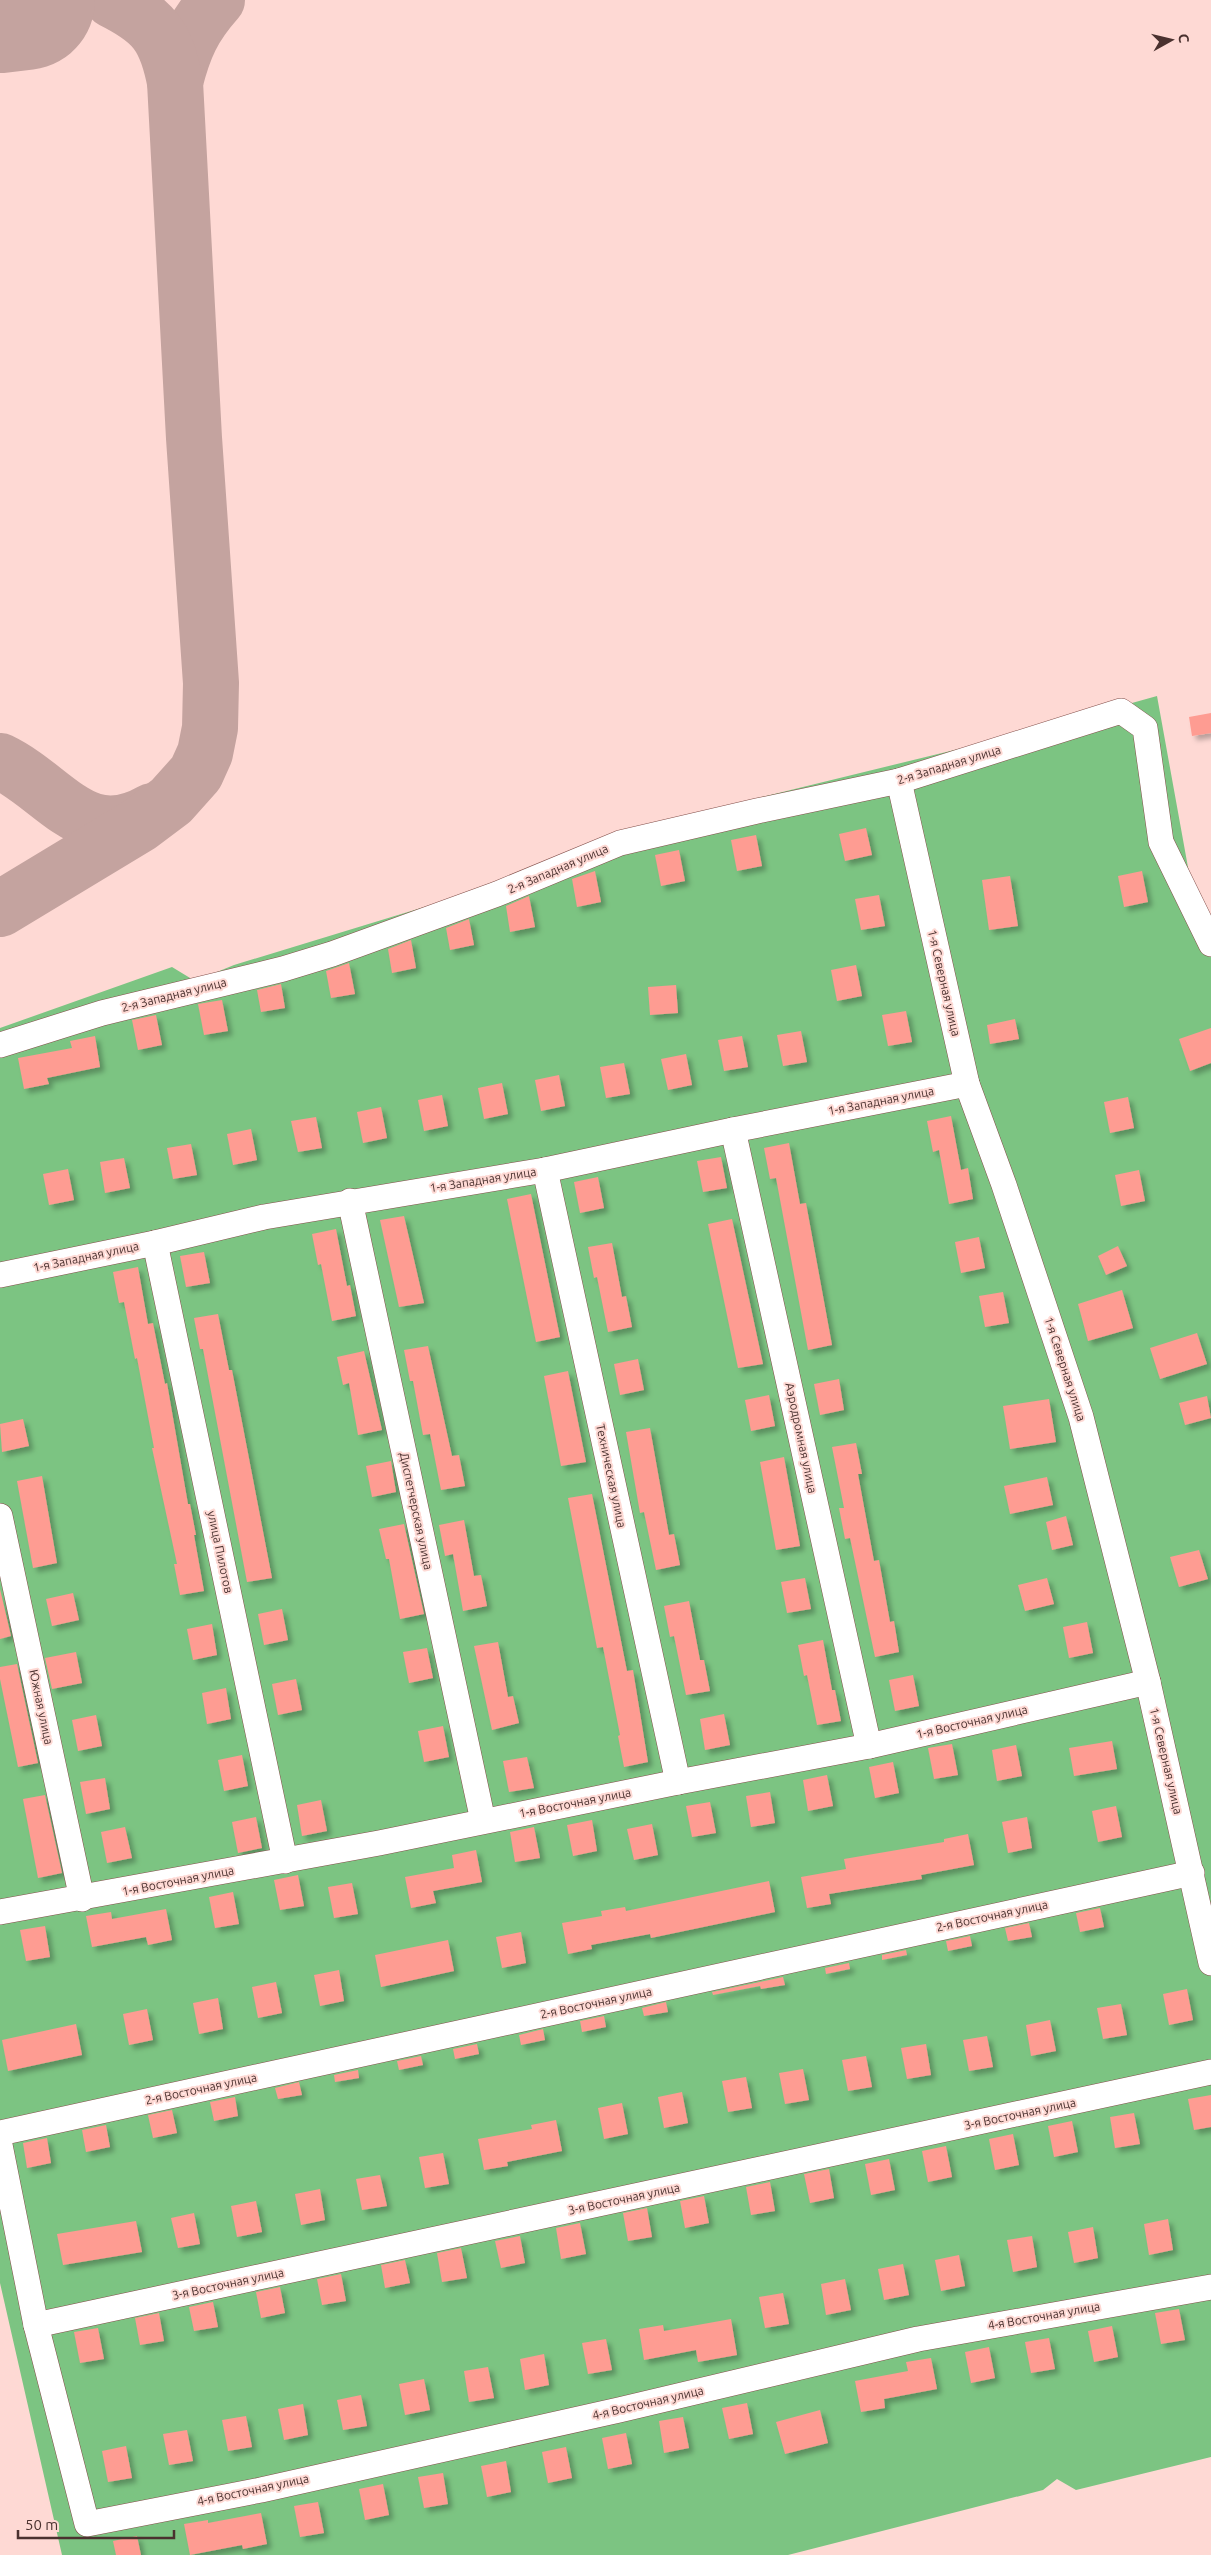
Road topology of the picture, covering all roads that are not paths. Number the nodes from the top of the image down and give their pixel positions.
1 (898, 782) junction
2 (1211, 944) edge
3 (0, 1045) edge
4 (967, 1084) junction
5 (733, 1130) junction
6 (545, 1170) junction
7 (350, 1201) junction
8 (155, 1242) junction
9 (0, 1275) edge
10 (0, 1516) edge
11 (1148, 1682) junction
12 (869, 1746) junction
13 (678, 1782) junction
14 (483, 1822) junction
15 (285, 1861) junction
16 (1192, 1873) junction
17 (82, 1899) junction
18 (0, 1912) edge
19 (1211, 1963) edge
20 (1211, 2072) edge
21 (0, 2133) edge
22 (0, 2145) edge
23 (1211, 2287) edge
24 (36, 2325) junction

1 - 2 street, 2-я Западная улица
1 - 3 street, 2-я Западная улица
1 - 4 street, 1-я Северная улица
4 - 5 street, 1-я Западная улица
4 - 11 street, 1-я Северная улица
5 - 6 street, 1-я Западная улица
5 - 12 street, Аэродромная улица
6 - 7 street, 1-я Западная улица
6 - 13 street, Техническая улица
7 - 8 street, 1-я Западная улица
7 - 14 street, Диспетчерская улица
8 - 9 street, 1-я Западная улица
8 - 15 street, улица Пилотов
10 - 17 street, Южная улица
11 - 12 street, 1-я Восточная улица
11 - 16 street, 1-я Северная улица
12 - 13 street, 1-я Восточная улица
13 - 14 street, 1-я Восточная улица
14 - 15 street, 1-я Восточная улица
15 - 17 street, 1-я Восточная улица
16 - 19 street, 1-я Северная улица
16 - 21 street, 2-я Восточная улица
17 - 18 street, 1-я Восточная улица
20 - 24 street, 3-я Восточная улица
22 - 24 street
23 - 24 street, 4-я Восточная улица

